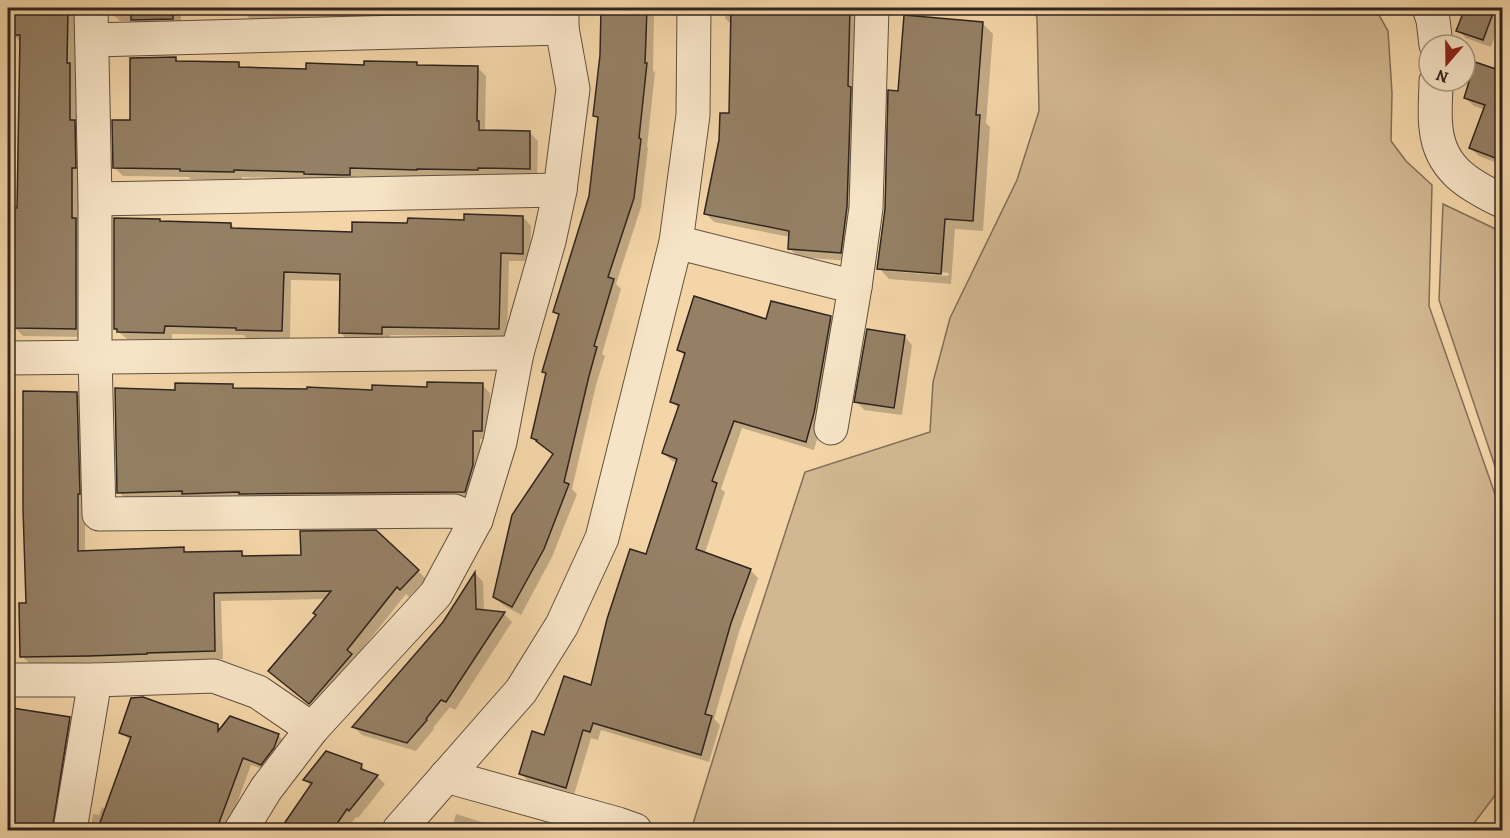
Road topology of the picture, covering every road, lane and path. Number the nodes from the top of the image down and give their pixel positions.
1 (91, 8) edge
2 (694, 8) edge
3 (872, 8) edge
4 (1429, 8) edge
5 (562, 18) edge
6 (1435, 33) edge
7 (92, 40) junction
8 (1436, 93) edge
9 (560, 190) junction
10 (95, 199) junction
11 (1503, 201) edge
12 (676, 242) junction
13 (855, 287) junction
14 (517, 353) junction
15 (95, 357) junction
16 (8, 358) edge
17 (831, 429) dead end
18 (476, 519) junction
19 (8, 680) edge
20 (95, 680) junction
21 (312, 729) junction
22 (446, 776) junction
23 (70, 831) edge
24 (241, 831) edge
25 (399, 831) edge
26 (635, 831) edge

1 - 7 street
2 - 12 street
3 - 13 street
4 - 6 street
5 - 7 street
5 - 9 street
7 - 10 street
8 - 11 street
9 - 10 street
9 - 14 street
10 - 15 street
12 - 13 street
12 - 22 street
13 - 17 street
14 - 15 street
14 - 18 street
15 - 16 street
15 - 18 street
18 - 21 street
19 - 20 street
20 - 21 street
20 - 23 street
21 - 24 street
22 - 25 street
22 - 26 street

